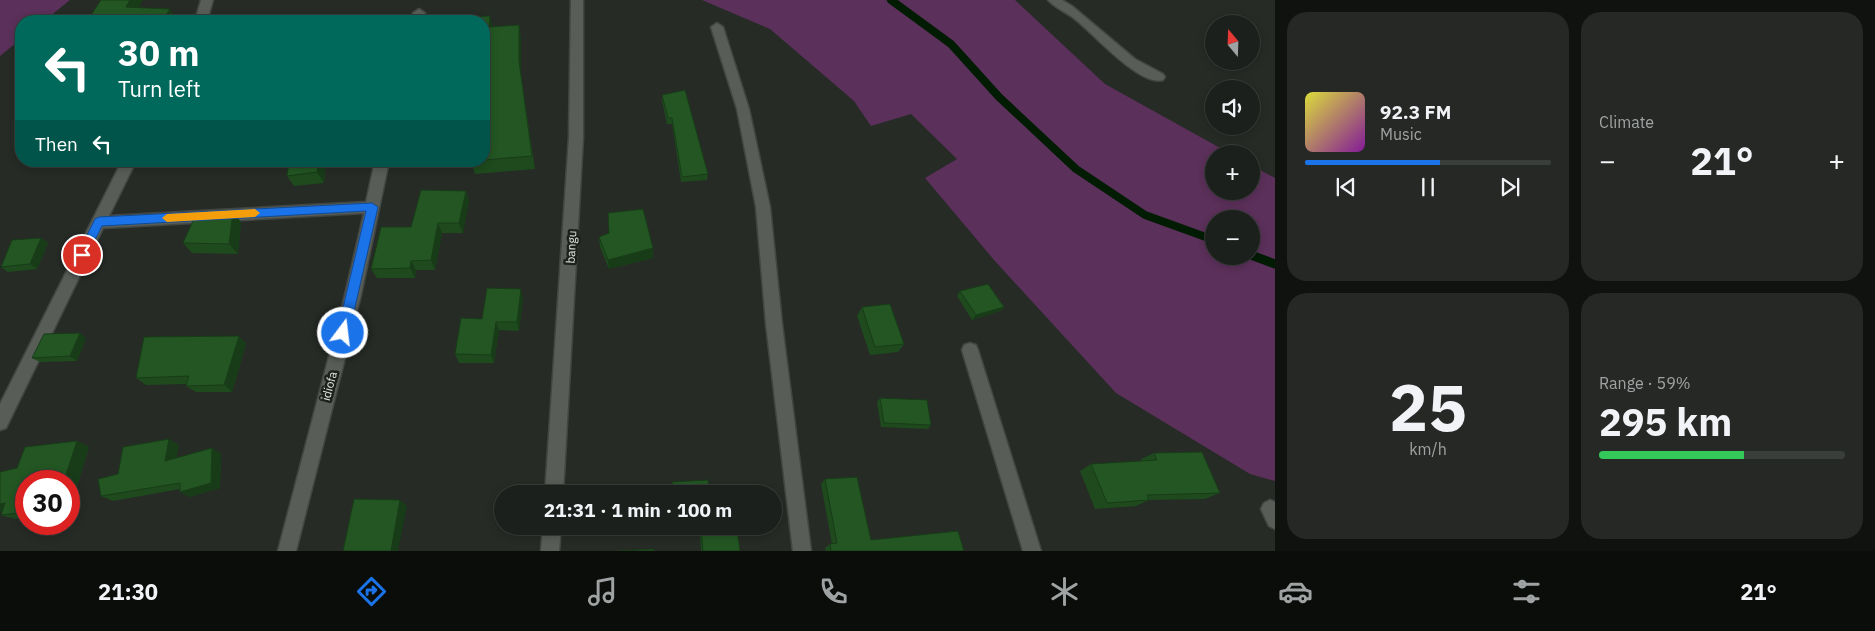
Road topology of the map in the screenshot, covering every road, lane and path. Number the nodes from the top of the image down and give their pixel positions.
1 (206, 0) edge
2 (578, 0) edge
3 (1054, 0) edge
4 (202, 15) edge
5 (717, 27) dead end
6 (1159, 77) dead end
7 (126, 167) edge
8 (381, 167) edge
9 (372, 207) junction
10 (99, 222) junction
11 (970, 350) dead end
12 (0, 422) edge
13 (555, 485) edge
14 (551, 535) edge
15 (287, 551) edge
16 (550, 551) edge
17 (802, 551) edge
18 (1032, 551) edge

1 - 4 street
2 - 13 street, bangu
3 - 6 street
5 - 17 street
7 - 10 street
8 - 9 street, idiofa
9 - 10 street
9 - 15 street, idiofa
10 - 12 street
11 - 18 street
14 - 16 street

